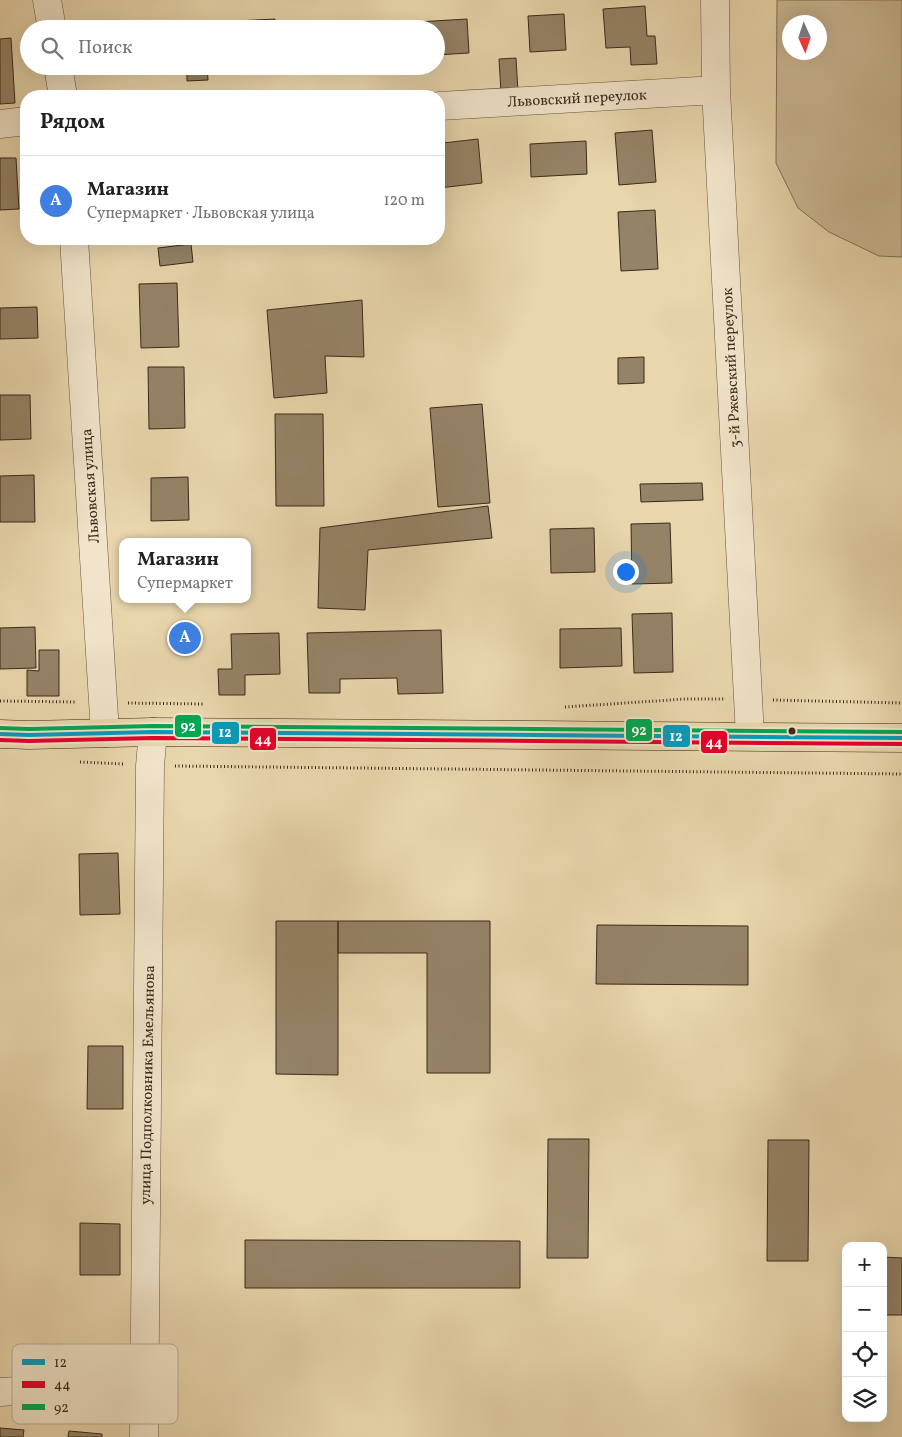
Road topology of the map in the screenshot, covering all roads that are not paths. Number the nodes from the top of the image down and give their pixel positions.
1 (47, 0) edge
2 (715, 0) edge
3 (50, 20) edge
4 (60, 75) edge
5 (62, 90) edge
6 (716, 90) junction
7 (445, 106) edge
8 (20, 122) edge
9 (0, 124) edge
10 (74, 245) edge
11 (153, 732) junction
12 (105, 733) junction
13 (0, 734) edge
14 (750, 736) junction
15 (902, 738) edge
16 (145, 1344) edge
17 (144, 1424) edge
18 (144, 1437) edge

1 - 3 street
2 - 6 street, 3-й Ржевский переулок
4 - 5 street
6 - 7 street, Львовский переулок
6 - 14 street, 3-й Ржевский переулок
8 - 9 street
10 - 12 street, Львовская улица
11 - 12 main road
11 - 14 main road
11 - 16 street, улица Подполковника Емельянова
12 - 13 main road
14 - 15 main road
17 - 18 street, улица Подполковника Емельянова

